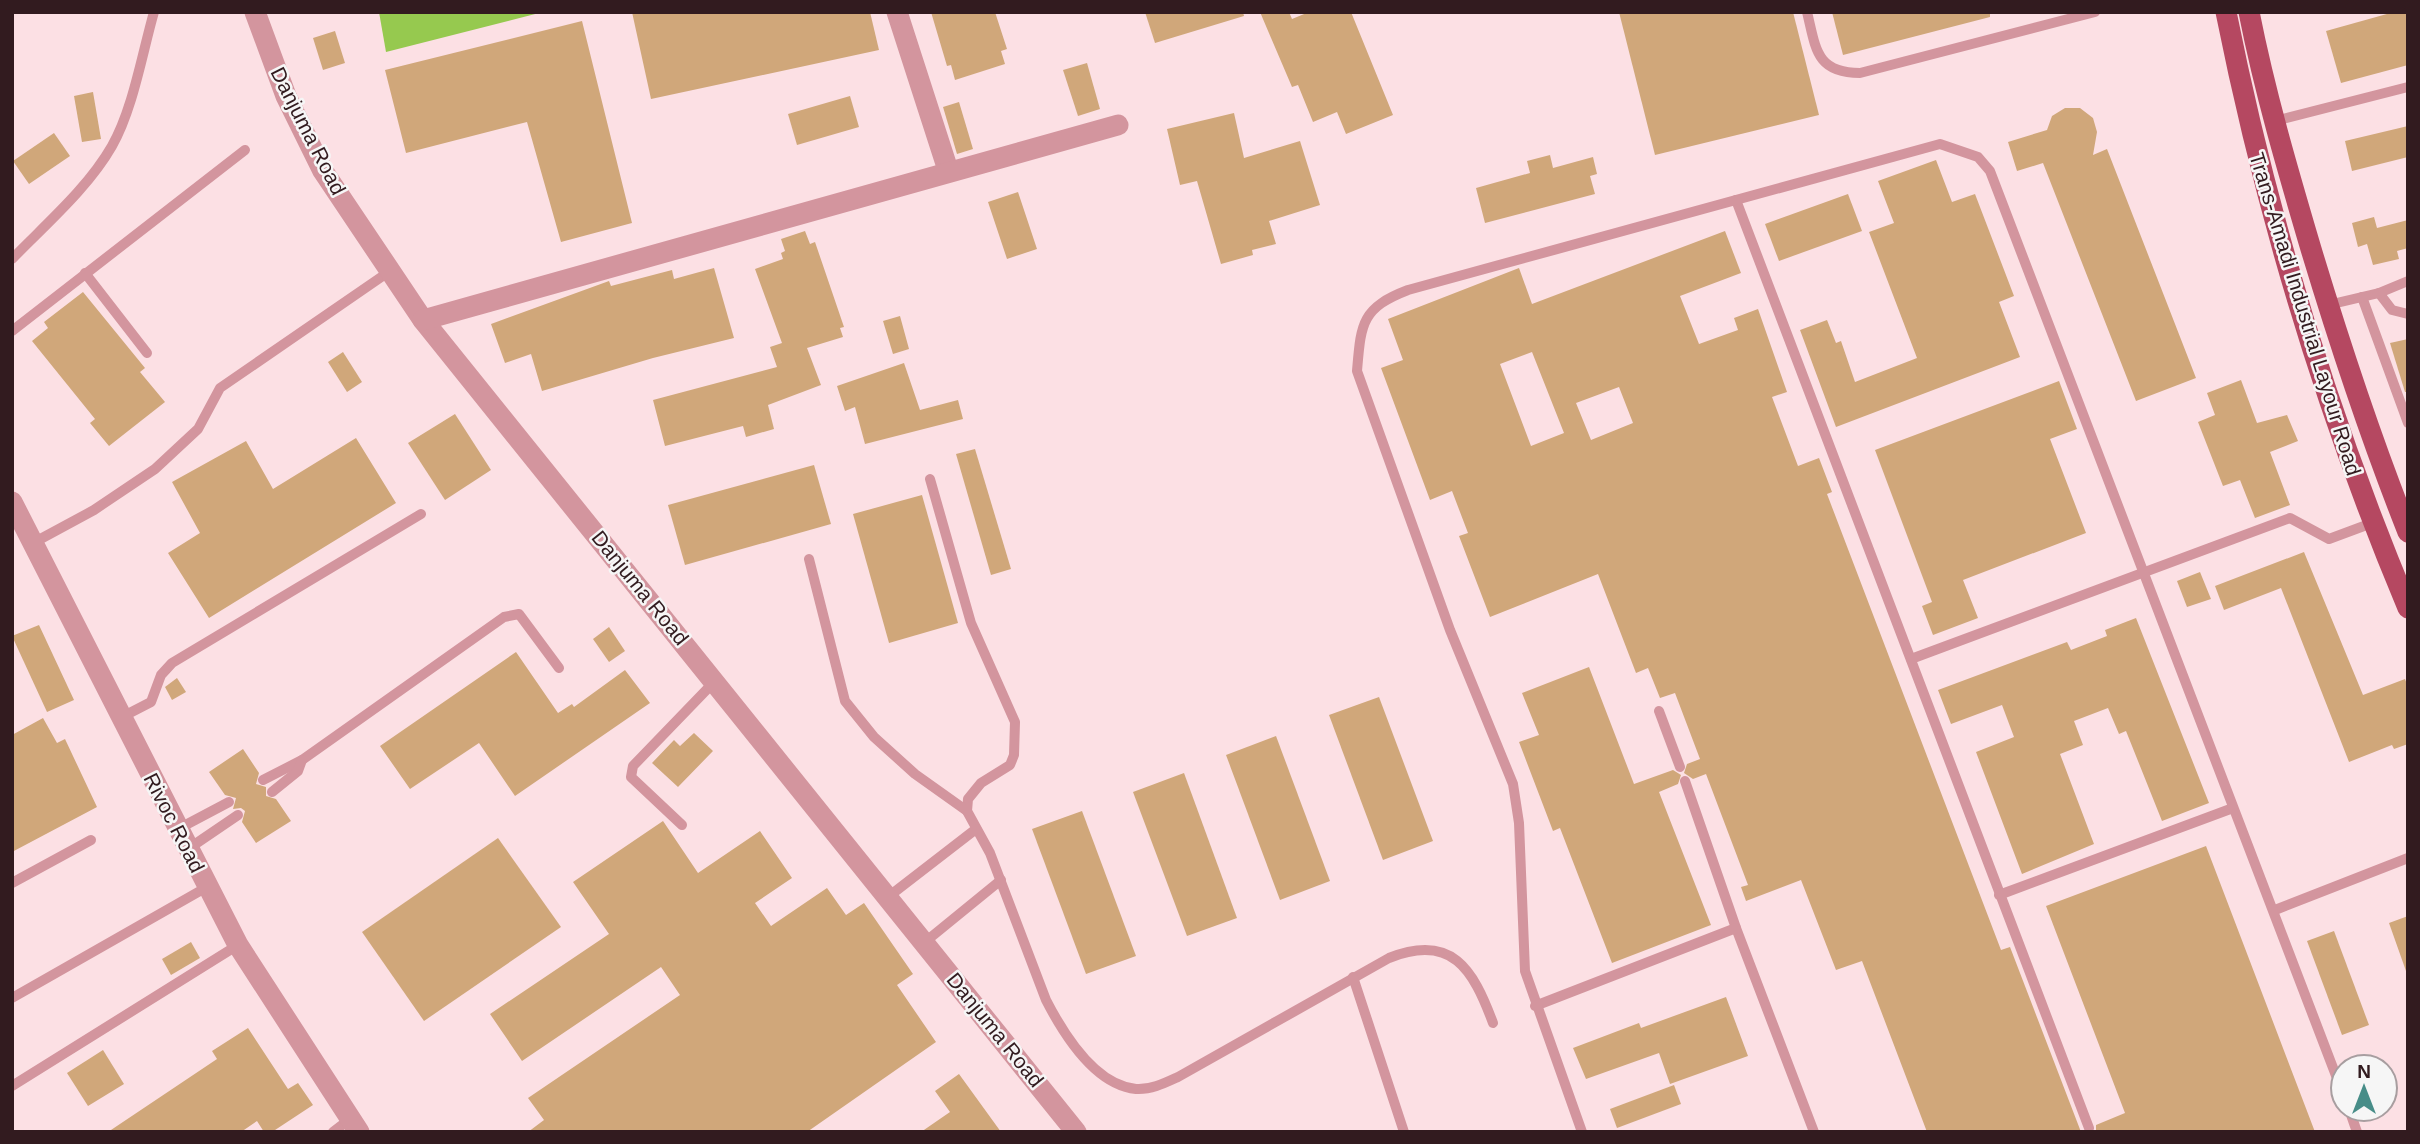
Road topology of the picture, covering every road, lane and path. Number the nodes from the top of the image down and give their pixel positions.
1 (154, 12) edge
2 (255, 12) edge
3 (897, 12) edge
4 (1807, 12) edge
5 (2095, 12) edge
6 (2226, 12) edge
7 (2249, 12) edge
8 (2408, 87) edge
9 (2275, 121) junction
10 (1118, 124) dead end
11 (245, 150) dead end
12 (948, 170) junction
13 (1737, 200) junction
14 (12, 259) edge
15 (390, 271) junction
16 (85, 273) junction
17 (2408, 281) edge
18 (2379, 293) junction
19 (2361, 297) junction
20 (2328, 304) junction
21 (2408, 314) edge
22 (423, 320) junction
23 (12, 331) edge
24 (147, 353) dead end
25 (2407, 418) edge
26 (930, 479) dead end
27 (2389, 483) junction
28 (2360, 493) junction
29 (12, 502) edge
30 (421, 514) dead end
31 (2372, 523) junction
32 (2408, 532) edge
33 (33, 542) junction
34 (809, 559) dead end
35 (2145, 572) junction
36 (2408, 608) edge
37 (1911, 659) junction
38 (559, 668) dead end
39 (715, 681) junction
40 (1659, 711) dead end
41 (120, 718) junction
42 (302, 760) junction
43 (1680, 767) dead end
44 (263, 780) dead end
45 (1685, 781) dead end
46 (271, 792) dead end
47 (229, 802) dead end
48 (2233, 808) junction
49 (967, 811) junction
50 (238, 815) dead end
51 (682, 825) dead end
52 (976, 829) junction
53 (178, 830) junction
54 (91, 840) dead end
55 (188, 849) junction
56 (2408, 858) edge
57 (1000, 880) junction
58 (12, 883) edge
59 (207, 887) junction
60 (2000, 895) junction
61 (888, 897) junction
62 (2275, 909) junction
63 (1736, 928) junction
64 (925, 942) junction
65 (238, 946) junction
66 (1353, 977) junction
67 (12, 998) edge
68 (1535, 1006) junction
69 (1493, 1023) dead end
70 (2329, 1056) edge
71 (12, 1086) edge
72 (347, 1128) edge
73 (2089, 1128) dead end
74 (1076, 1132) edge
75 (1404, 1132) edge
76 (1582, 1132) edge
77 (1814, 1132) edge

1 - 14 lane
2 - 15 street, Danjuma Road
3 - 12 street
4 - 5 lane
6 - 28 main road, Trans-Amadi Industrial Layour Road
7 - 9 main road, Trans-Amadi Industrial Layour Road
8 - 9 lane
9 - 20 main road, Trans-Amadi Industrial Layour Road
10 - 12 street
11 - 16 lane
12 - 22 street
13 - 35 lane
13 - 37 lane
13 - 68 lane
15 - 22 street, Danjuma Road
15 - 33 lane
16 - 23 lane
16 - 24 lane
17 - 18 lane
18 - 19 lane
18 - 21 lane
19 - 20 lane
19 - 25 lane
20 - 27 main road, Trans-Amadi Industrial Layour Road
22 - 39 street, Danjuma Road
26 - 49 lane
27 - 28 main road
27 - 32 main road, Trans-Amadi Industrial Layour Road
28 - 31 main road, Trans-Amadi Industrial Layour Road
29 - 33 street, Rivoc Road
30 - 41 lane
31 - 35 lane
31 - 36 main road, Trans-Amadi Industrial Layour Road
33 - 41 street, Rivoc Road
34 - 49 lane
35 - 37 lane
35 - 48 lane
37 - 60 lane
38 - 42 lane
39 - 51 lane
39 - 61 street, Danjuma Road
40 - 43 lane
41 - 53 street, Rivoc Road
42 - 44 lane
42 - 46 lane
45 - 63 lane
47 - 53 lane
48 - 60 lane
48 - 62 lane
49 - 52 lane
50 - 55 lane
52 - 57 lane
52 - 61 lane
53 - 55 street, Rivoc Road
54 - 58 lane
55 - 59 street, Rivoc Road
56 - 62 lane
57 - 64 lane
57 - 66 lane
59 - 65 street, Rivoc Road
59 - 67 lane
60 - 73 lane
61 - 64 street, Danjuma Road
62 - 70 lane
63 - 68 lane
63 - 77 lane
64 - 74 street, Danjuma Road
65 - 71 lane
65 - 72 street, Rivoc Road
66 - 69 lane
66 - 75 lane
68 - 76 lane

